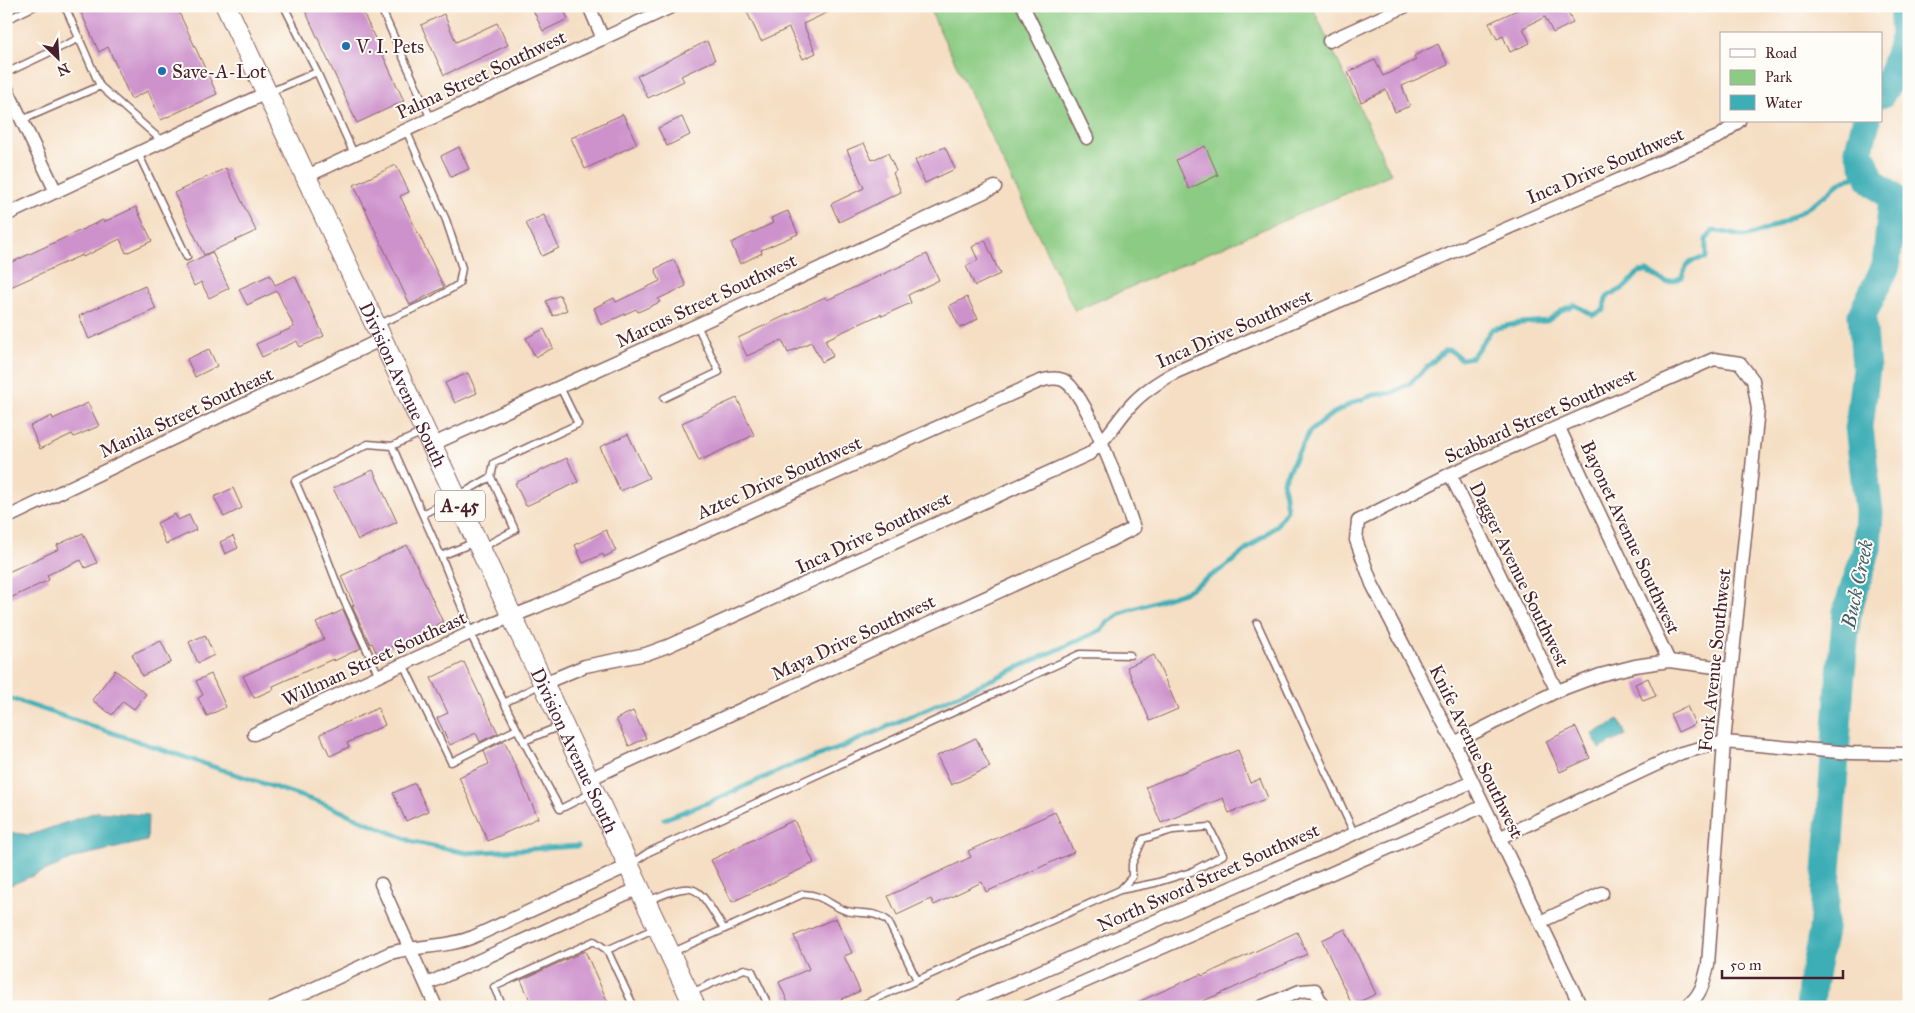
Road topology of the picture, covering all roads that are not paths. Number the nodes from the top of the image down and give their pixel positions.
1 (35, 6) edge
2 (62, 6) edge
3 (226, 6) edge
4 (284, 6) edge
5 (380, 6) edge
6 (589, 6) edge
7 (674, 6) edge
8 (1023, 6) edge
9 (1406, 6) edge
10 (6, 20) edge
11 (80, 38) junction
12 (603, 39) junction
13 (1328, 41) dead end
14 (317, 72) junction
15 (6, 73) edge
16 (100, 86) junction
17 (6, 87) edge
18 (266, 93) junction
19 (431, 119) junction
20 (22, 120) junction
21 (1738, 122) edge
22 (406, 130) junction
23 (1087, 138) dead end
24 (163, 142) junction
25 (138, 153) junction
26 (354, 154) junction
27 (305, 177) junction
28 (995, 187) dead end
29 (56, 192) junction
30 (6, 215) edge
31 (187, 257) dead end
32 (697, 325) junction
33 (378, 332) junction
34 (1740, 363) joint
35 (560, 387) junction
36 (664, 398) dead end
37 (1559, 428) junction
38 (428, 438) junction
39 (1101, 444) junction
40 (392, 446) junction
41 (1450, 474) junction
42 (491, 477) junction
43 (456, 497) junction
44 (423, 514) junction
45 (6, 518) edge
46 (1358, 521) joint
47 (479, 544) junction
48 (441, 556) junction
49 (512, 617) junction
50 (1257, 623) dead end
51 (470, 633) junction
52 (1130, 655) dead end
53 (1669, 661) junction
54 (403, 664) junction
55 (1731, 668) junction
56 (379, 676) junction
57 (542, 684) junction
58 (1557, 691) junction
59 (504, 703) junction
60 (562, 725) junction
61 (517, 728) junction
62 (254, 734) dead end
63 (524, 741) junction
64 (1724, 742) junction
65 (1454, 743) junction
66 (1909, 754) edge
67 (1472, 782) junction
68 (590, 786) junction
69 (1484, 806) junction
70 (1354, 833) junction
71 (1499, 838) junction
72 (628, 866) junction
73 (381, 884) dead end
74 (1120, 890) junction
75 (1602, 892) dead end
76 (642, 895) junction
77 (1540, 922) junction
78 (657, 927) junction
79 (724, 929) junction
80 (411, 949) junction
81 (607, 950) junction
82 (669, 954) junction
83 (917, 980) junction
84 (426, 984) junction
85 (691, 1000) edge
86 (274, 1007) edge
87 (436, 1007) edge
88 (503, 1007) edge
89 (634, 1007) edge
90 (769, 1007) edge
91 (857, 1007) edge
92 (959, 1007) edge
93 (1027, 1007) edge
94 (1261, 1007) edge
95 (1323, 1007) edge
96 (1581, 1007) edge
97 (1685, 1007) edge

1 - 10 lane
2 - 11 lane
3 - 18 main road, Division Avenue South / A-45
4 - 14 lane
5 - 19 lane
6 - 12 street
7 - 12 street, Palma Street Southwest
8 - 23 street
9 - 13 street
11 - 15 lane
11 - 16 lane
12 - 19 street, Palma Street Southwest
14 - 18 lane
14 - 26 lane
16 - 20 lane
16 - 24 lane
17 - 20 street
18 - 24 street
18 - 27 main road, Division Avenue South / A-45
19 - 22 street, Palma Street Southwest
20 - 29 street
21 - 39 street, Inca Drive Southwest
22 - 26 street, Palma Street Southwest
22 - 33 lane
24 - 25 street
25 - 29 street
25 - 31 lane
26 - 27 street, Palma Street Southwest
27 - 33 main road, Division Avenue South / A-45
28 - 32 street, Marcus Street Southwest
29 - 30 street
32 - 35 street, Marcus Street Southwest
32 - 36 lane
33 - 38 main road, Division Avenue South / A-45
33 - 45 street, Manila Street Southeast
34 - 37 street, Scabbard Street Southwest
34 - 55 street, Fork Avenue Southwest
35 - 38 street, Marcus Street Southwest
35 - 42 lane
37 - 41 street, Scabbard Street Southwest
37 - 53 street, Bayonet Avenue Southwest
38 - 40 lane
38 - 43 main road, Division Avenue South / A-45
39 - 49 street, Aztec Drive Southwest
39 - 57 street, Inca Drive Southwest
39 - 68 street, Maya Drive Southwest
40 - 44 lane
40 - 56 lane
41 - 46 street, Scabbard Street Southwest
41 - 58 street, Dagger Avenue Southwest
42 - 43 lane
42 - 47 lane
43 - 44 lane
43 - 47 main road, Division Avenue South / A-45
44 - 48 lane
46 - 65 street, Knife Avenue Southwest
47 - 48 lane
47 - 49 main road, Division Avenue South / A-45
48 - 51 lane
49 - 51 street, Willman Street Southeast
49 - 57 main road, Division Avenue South / A-45
50 - 70 lane
51 - 54 street, Willman Street Southeast
51 - 59 lane
52 - 72 lane
53 - 55 street
53 - 58 street
54 - 56 street, Willman Street Southeast
54 - 61 lane
55 - 64 street, Fork Avenue Southwest
56 - 62 street, Willman Street Southeast
57 - 59 lane
57 - 60 main road, Division Avenue South / A-45
58 - 65 street
59 - 61 lane
60 - 63 lane
60 - 68 main road, Division Avenue South / A-45
61 - 63 lane
63 - 68 lane
64 - 66 street
64 - 71 street
64 - 97 street, Fork Avenue Southwest
65 - 67 street, Knife Avenue Southwest
67 - 69 street, Knife Avenue Southwest
67 - 70 street, North Sword Street Southwest
68 - 72 main road, Division Avenue South / A-45
69 - 71 street, Knife Avenue Southwest
69 - 93 street
70 - 92 street, North Sword Street Southwest
71 - 77 street, Knife Avenue Southwest
72 - 76 main road, Division Avenue South / A-45
72 - 80 street
73 - 80 street
74 - 74 lane
74 - 83 lane
75 - 77 street
76 - 78 main road, Division Avenue South / A-45
76 - 79 lane
76 - 84 street
77 - 96 street, Knife Avenue Southwest
78 - 81 lane
78 - 82 main road, Division Avenue South / A-45
79 - 82 lane
79 - 83 lane
80 - 84 street
80 - 86 street
81 - 88 lane
81 - 89 lane
82 - 85 main road, Division Avenue South / A-45
83 - 91 lane
84 - 87 street
85 - 90 lane
94 - 95 street

